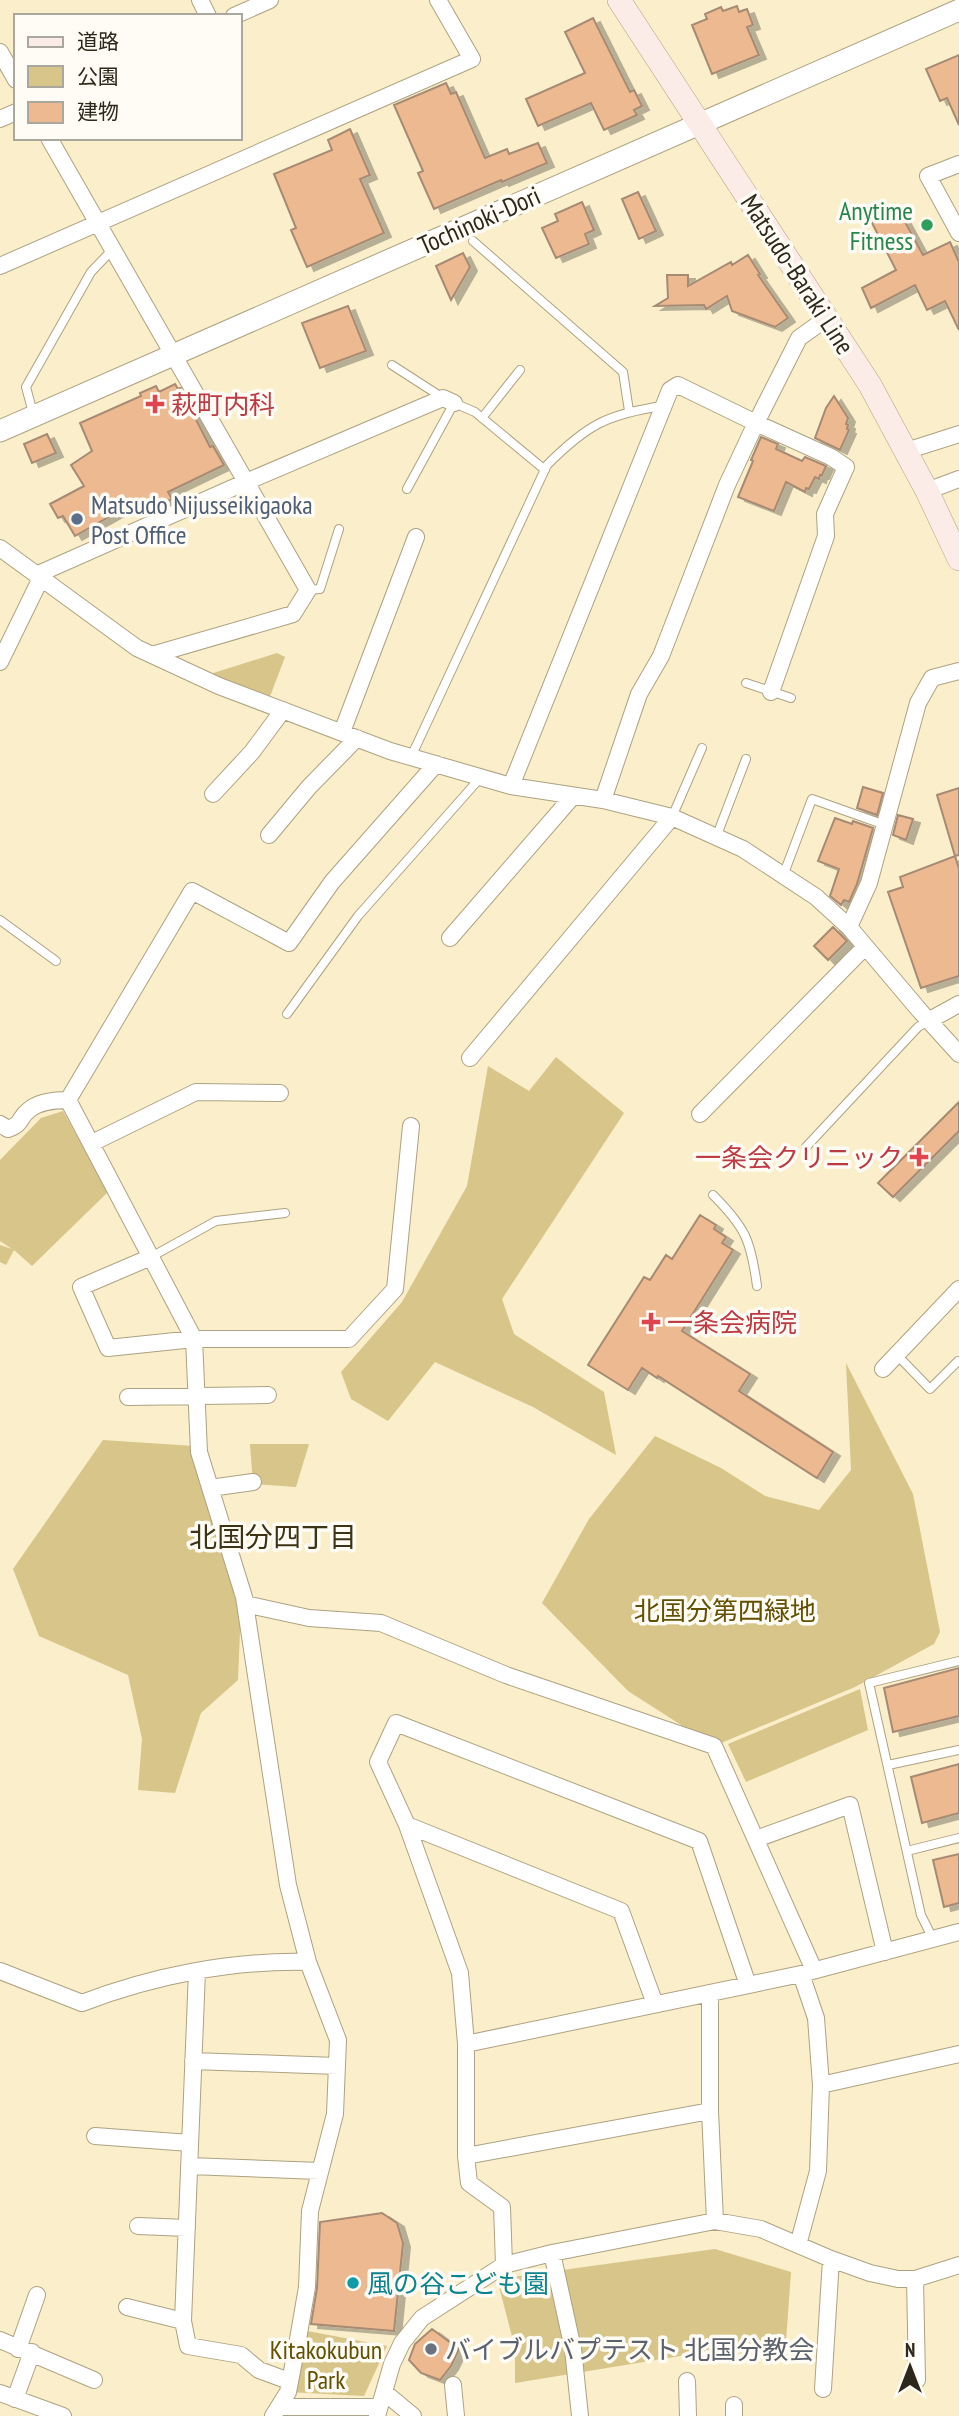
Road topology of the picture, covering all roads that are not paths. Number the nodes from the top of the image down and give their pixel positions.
1 (270, 0) edge
2 (439, 0) edge
3 (619, 0) edge
4 (959, 10) edge
5 (238, 14) edge
6 (0, 52) edge
7 (14, 76) edge
8 (701, 125) junction
9 (51, 140) edge
10 (959, 164) edge
11 (99, 223) junction
12 (959, 233) edge
13 (474, 241) dead end
14 (114, 248) junction
15 (0, 266) edge
16 (827, 318) junction
17 (174, 355) junction
18 (392, 365) dead end
19 (520, 370) dead end
20 (449, 400) junction
21 (663, 406) junction
22 (629, 411) junction
23 (33, 417) junction
24 (482, 418) junction
25 (756, 423) junction
26 (0, 431) edge
27 (959, 434) edge
28 (906, 451) junction
29 (545, 470) junction
30 (959, 479) edge
31 (246, 482) junction
32 (407, 489) dead end
33 (927, 491) junction
34 (339, 529) dead end
35 (416, 537) dead end
36 (0, 548) edge
37 (959, 559) edge
38 (38, 577) junction
39 (309, 590) junction
40 (152, 655) junction
41 (0, 662) edge
42 (959, 671) edge
43 (746, 683) dead end
44 (771, 692) junction
45 (791, 698) dead end
46 (283, 710) junction
47 (349, 735) junction
48 (702, 748) dead end
49 (411, 757) junction
50 (746, 759) dead end
51 (436, 764) junction
52 (481, 777) junction
53 (511, 786) junction
54 (213, 793) dead end
55 (573, 796) junction
56 (603, 800) junction
57 (672, 817) junction
58 (884, 825) junction
59 (269, 835) dead end
60 (717, 835) junction
61 (783, 876) junction
62 (0, 920) edge
63 (849, 927) junction
64 (450, 937) dead end
65 (864, 947) junction
66 (56, 961) dead end
67 (959, 1004) edge
68 (287, 1014) dead end
69 (928, 1021) junction
70 (959, 1054) edge
71 (470, 1058) dead end
72 (279, 1093) dead end
73 (68, 1100) junction
74 (700, 1114) dead end
75 (0, 1125) edge
76 (411, 1126) dead end
77 (92, 1143) junction
78 (806, 1147) dead end
79 (713, 1195) dead end
80 (285, 1213) dead end
81 (151, 1257) junction
82 (757, 1286) dead end
83 (959, 1289) edge
84 (194, 1339) junction
85 (897, 1355) junction
86 (958, 1361) edge
87 (883, 1369) dead end
88 (268, 1395) dead end
89 (128, 1397) dead end
90 (196, 1397) junction
91 (253, 1482) dead end
92 (210, 1488) junction
93 (245, 1604) junction
94 (959, 1661) edge
95 (959, 1750) edge
96 (888, 1765) junction
97 (407, 1825) junction
98 (959, 1838) edge
99 (756, 1839) junction
100 (907, 1851) junction
101 (959, 1933) edge
102 (933, 1939) junction
103 (885, 1952) junction
104 (308, 1962) junction
105 (0, 1971) edge
106 (197, 1971) junction
107 (808, 1972) junction
108 (748, 1985) junction
109 (710, 1993) junction
110 (655, 2004) junction
111 (466, 2044) junction
112 (959, 2054) edge
113 (193, 2061) junction
114 (337, 2066) junction
115 (821, 2085) junction
116 (710, 2111) junction
117 (94, 2136) dead end
118 (190, 2144) junction
119 (466, 2156) junction
120 (189, 2166) junction
121 (320, 2171) junction
122 (715, 2221) junction
123 (138, 2227) dead end
124 (187, 2228) junction
125 (798, 2245) junction
126 (552, 2253) junction
127 (831, 2259) junction
128 (504, 2265) junction
129 (959, 2265) edge
130 (915, 2279) junction
131 (37, 2295) dead end
132 (127, 2306) dead end
133 (183, 2321) junction
134 (0, 2340) edge
135 (25, 2350) junction
136 (94, 2379) dead end
137 (917, 2380) dead end
138 (289, 2381) junction
139 (687, 2381) dead end
140 (453, 2385) dead end
141 (823, 2389) dead end
142 (7, 2396) edge
143 (380, 2405) edge
144 (276, 2412) edge
145 (64, 2416) edge
146 (413, 2416) edge
147 (456, 2416) edge
148 (580, 2416) edge
149 (688, 2416) edge

1 - 5 street
2 - 11 street
3 - 8 main road, Matsudo-Baraki Line
4 - 8 street, Tochinoki-Dori
6 - 7 street
8 - 16 main road, Matsudo-Baraki Line
8 - 17 street, Tochinoki-Dori
9 - 11 street
10 - 12 street
11 - 14 street
11 - 15 street
13 - 22 lane
14 - 17 street
14 - 23 lane
16 - 25 street
16 - 28 main road, Matsudo-Baraki Line
17 - 23 street, Tochinoki-Dori
17 - 31 street
18 - 20 lane
19 - 24 lane
20 - 24 lane
20 - 31 street
20 - 32 lane
21 - 22 lane
21 - 25 street
21 - 53 street
22 - 29 lane
23 - 26 street, Tochinoki-Dori
24 - 29 lane
25 - 44 street
25 - 56 street
27 - 28 street
28 - 33 main road, Matsudo-Baraki Line
29 - 49 lane
30 - 33 street
31 - 38 street
31 - 39 street
33 - 37 main road, Matsudo-Baraki Line
34 - 39 lane
35 - 47 street
36 - 38 street
38 - 40 street
38 - 41 street
39 - 40 street
40 - 46 street
42 - 58 street
43 - 44 lane
44 - 45 lane
46 - 47 street
46 - 54 street
47 - 49 street
47 - 59 street
48 - 57 lane
49 - 51 street
50 - 60 lane
51 - 52 street
51 - 73 street
52 - 53 street
52 - 68 lane
53 - 55 street
55 - 56 street
55 - 64 street
56 - 57 street
57 - 60 street
57 - 71 street
58 - 61 lane
58 - 63 street
60 - 61 street
61 - 63 street
62 - 66 lane
63 - 65 street
65 - 69 street
65 - 74 street
67 - 69 street
69 - 70 street
69 - 78 lane
72 - 77 street
73 - 75 street
73 - 77 street
76 - 84 street
77 - 81 street
79 - 82 lane
80 - 81 lane
81 - 84 street
81 - 84 street
83 - 85 street
84 - 90 street
85 - 86 lane
85 - 87 street
88 - 90 street
89 - 90 street
90 - 92 street
91 - 92 street
92 - 93 street
93 - 99 street
93 - 104 street
94 - 96 lane
95 - 96 lane
96 - 100 lane
97 - 108 street
97 - 110 street
97 - 111 street
98 - 100 lane
99 - 103 street
99 - 107 street
100 - 102 lane
101 - 102 street
102 - 103 street
103 - 107 street
104 - 106 street
104 - 114 street
105 - 106 street
106 - 113 street
107 - 108 street
107 - 115 street
108 - 109 street
109 - 110 street
109 - 116 street
110 - 111 street
111 - 119 street
112 - 115 street
113 - 114 street
113 - 118 street
114 - 121 street
115 - 125 street
116 - 119 street
116 - 122 street
117 - 118 street
118 - 120 street
119 - 128 street
120 - 121 street
120 - 124 street
121 - 138 street
122 - 125 street
122 - 126 street
123 - 124 street
124 - 133 street
125 - 127 street
126 - 128 street
126 - 148 street
127 - 130 street
127 - 141 street
128 - 143 street
129 - 130 street
130 - 137 street
131 - 135 street
132 - 133 street
133 - 138 street
134 - 135 street
135 - 136 street
135 - 142 street
138 - 144 street
139 - 149 street
140 - 147 street
142 - 145 street
143 - 144 street
143 - 146 street

